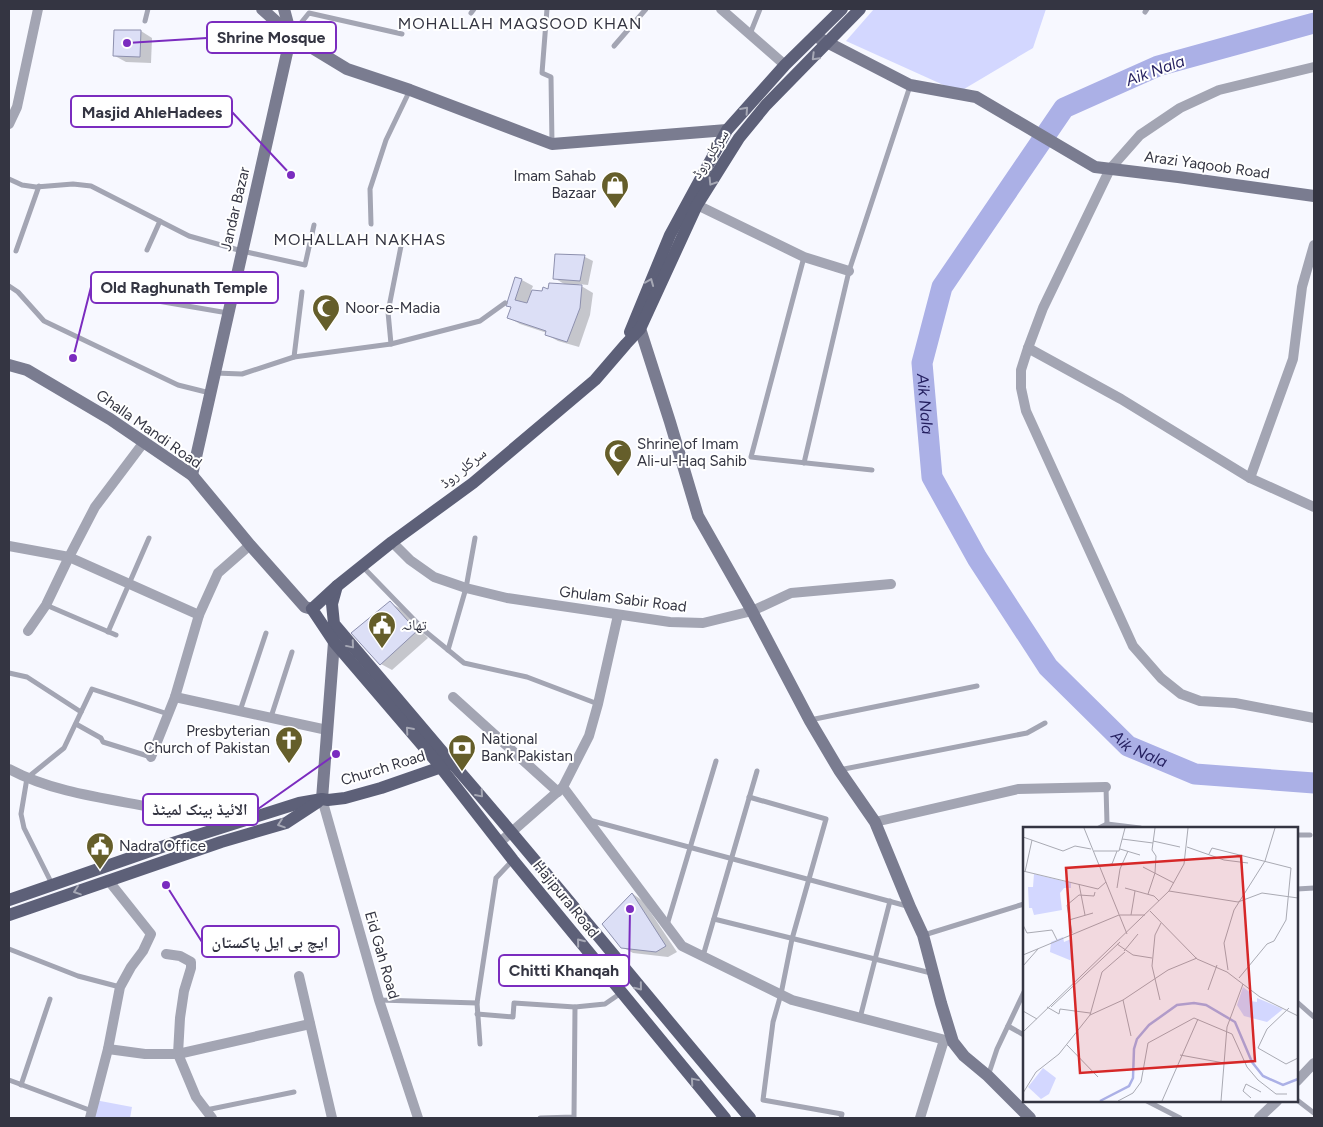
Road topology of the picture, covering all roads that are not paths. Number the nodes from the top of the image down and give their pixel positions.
1 (38, 9) edge
2 (148, 9) edge
3 (262, 9) edge
4 (284, 9) edge
5 (547, 9) edge
6 (646, 9) edge
7 (721, 9) edge
8 (760, 9) edge
9 (842, 9) edge
10 (860, 9) edge
11 (145, 21) dead end
12 (402, 34) dead end
13 (291, 35) junction
14 (749, 35) junction
15 (815, 36) junction
16 (828, 43) junction
17 (614, 46) dead end
18 (785, 65) junction
19 (1314, 67) edge
20 (910, 85) junction
21 (410, 90) junction
22 (9, 124) edge
23 (727, 130) junction
24 (552, 144) junction
25 (1110, 169) junction
26 (9, 179) edge
27 (39, 186) junction
28 (1314, 196) edge
29 (692, 202) junction
30 (160, 221) junction
31 (371, 224) dead end
32 (314, 225) dead end
33 (402, 241) dead end
34 (1314, 245) edge
35 (147, 250) dead end
36 (16, 251) dead end
37 (242, 251) junction
38 (804, 257) junction
39 (1313, 257) edge
40 (849, 271) junction
41 (9, 286) edge
42 (302, 292) dead end
43 (146, 299) dead end
44 (505, 303) dead end
45 (228, 313) junction
46 (638, 322) junction
47 (391, 344) junction
48 (1028, 348) junction
49 (294, 357) junction
50 (9, 365) edge
51 (215, 373) junction
52 (210, 393) junction
53 (144, 442) junction
54 (804, 463) junction
55 (872, 470) dead end
56 (192, 475) junction
57 (1250, 478) junction
58 (1314, 507) edge
59 (149, 538) dead end
60 (475, 538) dead end
61 (392, 542) junction
62 (250, 545) junction
63 (9, 546) edge
64 (69, 557) junction
65 (362, 566) junction
66 (130, 584) junction
67 (891, 584) dead end
68 (337, 586) junction
69 (466, 588) junction
70 (46, 606) junction
71 (312, 609) junction
72 (752, 611) junction
73 (200, 615) junction
74 (618, 615) junction
75 (28, 631) dead end
76 (108, 632) junction
77 (266, 633) dead end
78 (116, 635) dead end
79 (334, 642) junction
80 (448, 650) junction
81 (292, 652) dead end
82 (9, 673) edge
83 (977, 686) dead end
84 (175, 697) junction
85 (453, 697) dead end
86 (598, 704) junction
87 (240, 711) junction
88 (81, 712) junction
89 (168, 714) junction
90 (271, 717) junction
91 (1314, 718) edge
92 (810, 720) junction
93 (1045, 723) dead end
94 (76, 724) junction
95 (327, 730) junction
96 (151, 757) joint
97 (716, 761) dead end
98 (453, 764) junction
99 (440, 767) junction
100 (9, 769) edge
101 (839, 770) junction
102 (757, 771) dead end
103 (27, 778) junction
104 (1106, 787) joint
105 (560, 789) junction
106 (749, 797) junction
107 (322, 799) junction
108 (151, 808) dead end
109 (587, 819) junction
110 (875, 822) junction
111 (1106, 824) junction
112 (1102, 827) edge
113 (1132, 827) edge
114 (512, 832) junction
115 (1298, 835) edge
116 (1310, 835) dead end
117 (499, 843) junction
118 (690, 847) junction
119 (731, 858) junction
120 (513, 860) junction
121 (809, 879) junction
122 (108, 880) junction
123 (52, 885) junction
124 (1314, 888) edge
125 (1298, 889) edge
126 (9, 900) edge
127 (890, 901) junction
128 (1023, 904) edge
129 (910, 907) junction
130 (9, 915) edge
131 (714, 919) junction
132 (666, 926) junction
133 (924, 935) junction
134 (792, 939) junction
135 (9, 949) edge
136 (166, 954) dead end
137 (703, 956) junction
138 (876, 959) junction
139 (933, 974) junction
140 (299, 976) dead end
141 (120, 987) junction
142 (621, 993) junction
143 (781, 994) junction
144 (1023, 994) edge
145 (50, 999) dead end
146 (379, 1000) junction
147 (476, 1003) junction
148 (1298, 1003) edge
149 (575, 1007) junction
150 (477, 1014) junction
151 (1314, 1016) edge
152 (860, 1018) junction
153 (310, 1024) junction
154 (1008, 1026) junction
155 (1023, 1034) edge
156 (949, 1041) junction
157 (480, 1044) dead end
158 (108, 1049) junction
159 (178, 1054) junction
160 (1314, 1063) edge
161 (988, 1076) junction
162 (1298, 1079) edge
163 (9, 1080) edge
164 (21, 1085) junction
165 (294, 1092) dead end
166 (1298, 1101) edge
167 (1149, 1102) edge
168 (1276, 1102) edge
169 (1314, 1113) edge
170 (209, 1114) edge
171 (91, 1115) edge
172 (332, 1118) edge
173 (418, 1118) edge
174 (540, 1118) edge
175 (725, 1118) edge
176 (750, 1118) edge
177 (841, 1118) edge
178 (920, 1118) edge
179 (1030, 1118) edge
180 (1180, 1118) edge
181 (1259, 1118) edge

1 - 22 street
2 - 11 lane
3 - 13 street
4 - 13 street, Jandar Bazar
5 - 24 lane
6 - 17 lane
7 - 14 street
8 - 14 lane
9 - 15 main road, سرکلر روڈ
10 - 16 main road, سرکلر روڈ
12 - 13 lane
13 - 21 street
13 - 37 street, Jandar Bazar
14 - 18 street
15 - 16 street
15 - 18 main road, سرکلر روڈ
16 - 20 street
16 -> 29 main road, سرکلر روڈ
23 -> 18 main road, سرکلر روڈ
19 - 25 street
20 - 25 street, Arazi Yaqoob Road
20 - 40 lane
21 - 24 street
21 - 31 lane
23 - 24 street
23 - 29 main road, سرکلر روڈ
25 - 28 street, Arazi Yaqoob Road
25 - 48 street
26 - 27 lane
27 - 30 lane
27 - 36 lane
29 - 38 street
29 - 46 main road, سرکلر روڈ
30 - 35 lane
30 - 37 lane
32 - 37 lane
33 - 47 lane
34 - 39 street
37 - 45 street, Jandar Bazar
38 - 40 street
38 - 54 lane
39 - 57 street
40 - 54 lane
41 - 52 lane
42 - 49 lane
43 - 45 lane
44 - 47 lane
45 - 51 street, Jandar Bazar
46 - 61 main road, سرکلر روڈ
46 - 72 street
47 - 49 lane
48 - 57 street
48 - 91 street
49 - 51 lane
50 - 53 street, Ghalla Mandi Road
51 - 52 street, Jandar Bazar
52 - 56 street, Jandar Bazar
53 - 56 street, Ghalla Mandi Road
53 - 64 street
54 - 55 lane
56 - 62 street, Ghalla Mandi Road
57 - 58 street
59 - 66 lane
60 - 69 lane
61 - 65 main road, سرکلر روڈ
61 - 69 street, Ghulam Sabir Road
62 - 71 street, Ghalla Mandi Road
62 - 73 street
63 - 64 street
64 - 66 street
64 - 70 street
65 - 68 main road, سرکلر روڈ
65 - 80 lane
66 - 73 street
66 - 76 lane
67 - 72 street, Ghulam Sabir Road
68 - 71 main road, سرکلر روڈ
68 -> 98 main road
69 - 74 street, Ghulam Sabir Road
69 - 80 lane
70 - 75 street
70 - 76 lane
71 - 79 main road, Hajipura Road
72 - 74 street, Ghulam Sabir Road
72 - 92 street
73 - 84 street
74 - 86 street
76 - 78 lane
77 - 87 lane
79 - 95 street, Church Road
99 -> 79 main road, Hajipura Road
80 - 86 lane
81 - 90 lane
82 - 88 lane
83 - 92 lane
84 - 87 street
84 - 89 street
85 - 105 street
86 - 105 street
87 - 90 street
88 - 89 lane
88 - 94 lane
89 - 96 street
90 - 95 street
92 - 101 street
93 - 101 lane
94 - 96 lane
94 - 103 lane
95 - 107 street, Church Road
97 - 118 lane
98 - 99 main road, Church Road
98 -> 114 main road
99 - 107 main road, Church Road
99 - 117 main road, Hajipura Road
100 - 103 street
101 - 110 street
102 - 106 lane
103 - 108 street
103 - 123 lane
104 - 110 street
104 - 111 lane
105 - 109 street
105 - 114 street
106 - 119 lane
106 - 121 lane
107 -> 122 main road
107 - 123 main road, Church Road
107 - 146 street, Eid Gah Road
109 - 118 lane
109 - 132 street
110 - 129 street
111 - 112 lane
111 - 113 lane
114 - 117 street
114 -> 176 main road
115 - 116 lane
117 - 120 main road, Hajipura Road
118 - 119 lane
118 - 132 lane
119 - 121 lane
119 - 131 lane
142 -> 120 main road, Hajipura Road
120 - 147 lane
121 - 127 lane
121 - 134 lane
122 -> 130 main road
122 - 141 street
123 - 126 main road, Church Road
124 - 125 lane
127 - 129 lane
127 - 138 lane
128 - 133 lane
129 - 133 street
131 - 134 lane
131 - 137 lane
132 - 137 street
133 - 139 street
134 - 138 lane
134 - 143 lane
135 - 141 lane
136 - 159 street
137 - 143 street
138 - 139 lane
138 - 152 lane
139 - 156 street
140 - 153 street
141 - 158 street
142 - 149 lane
175 -> 142 main road, Hajipura Road
143 - 152 street
143 - 177 lane
144 - 154 lane
145 - 164 lane
146 - 147 lane
146 - 173 street, Eid Gah Road
147 - 150 lane
148 - 151 lane
149 - 150 lane
149 - 174 lane
150 - 157 lane
152 - 156 street
153 - 159 street
153 - 172 street
154 - 155 lane
154 - 161 lane
156 - 161 street
156 - 178 street
158 - 159 street
158 - 171 street
159 - 170 street
160 - 162 street
161 - 179 street
163 - 164 lane
164 - 171 lane
165 - 170 lane
166 - 169 lane
167 - 180 lane
168 - 181 street

